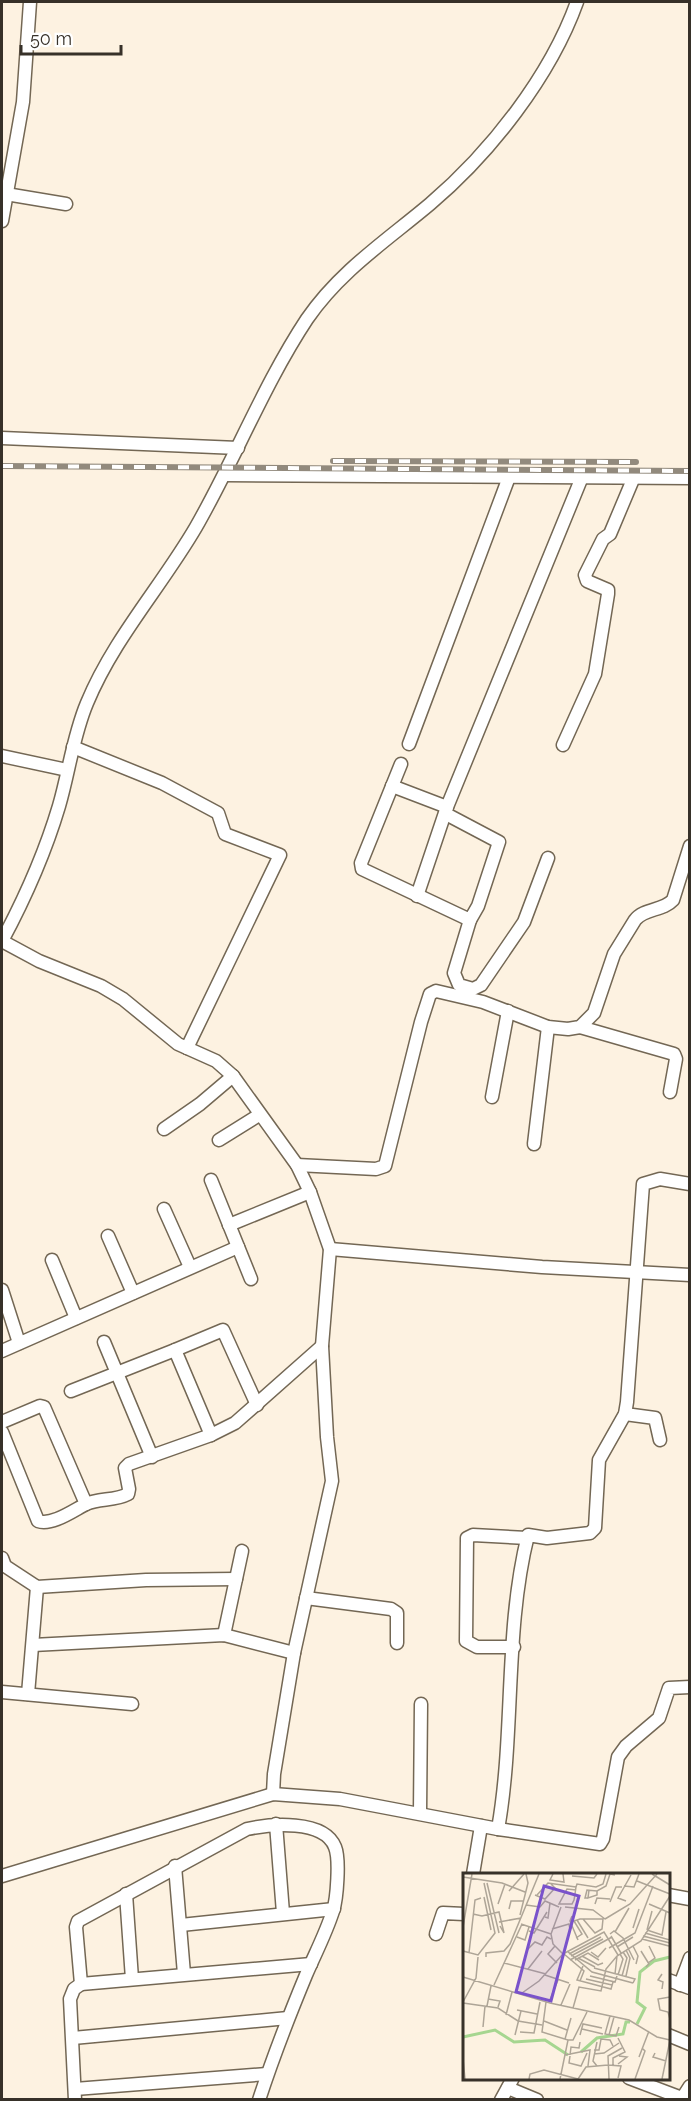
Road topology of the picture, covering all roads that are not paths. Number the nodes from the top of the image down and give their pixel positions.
1 (30, 2) edge
2 (577, 2) edge
3 (7, 160) edge
4 (6, 194) junction
5 (66, 204) dead end
6 (2, 221) edge
7 (2, 438) edge
8 (238, 448) junction
9 (225, 476) junction
10 (509, 477) junction
11 (582, 477) junction
12 (633, 477) junction
13 (690, 478) edge
14 (409, 744) dead end
15 (563, 745) dead end
16 (73, 747) junction
17 (2, 756) edge
18 (401, 764) dead end
19 (68, 770) junction
20 (392, 786) junction
21 (446, 811) junction
22 (690, 846) edge
23 (548, 858) dead end
24 (417, 896) junction
25 (470, 920) junction
26 (2, 941) edge
27 (508, 1011) junction
28 (548, 1027) junction
29 (580, 1027) junction
30 (187, 1048) junction
31 (233, 1076) junction
32 (670, 1092) dead end
33 (492, 1096) dead end
34 (259, 1115) junction
35 (164, 1129) dead end
36 (219, 1140) dead end
37 (534, 1144) dead end
38 (297, 1165) junction
39 (212, 1180) dead end
40 (690, 1185) edge
41 (310, 1192) junction
42 (164, 1209) dead end
43 (229, 1225) junction
44 (108, 1236) dead end
45 (238, 1247) junction
46 (330, 1249) junction
47 (52, 1260) dead end
48 (190, 1267) junction
49 (637, 1273) junction
50 (690, 1275) edge
51 (250, 1279) dead end
52 (2, 1290) edge
53 (133, 1293) junction
54 (76, 1318) junction
55 (104, 1342) dead end
56 (19, 1343) junction
57 (322, 1346) junction
58 (175, 1350) junction
59 (2, 1351) edge
60 (118, 1373) junction
61 (71, 1391) dead end
62 (257, 1405) junction
63 (625, 1414) junction
64 (2, 1422) edge
65 (2, 1432) edge
66 (211, 1435) junction
67 (660, 1440) dead end
68 (152, 1457) junction
69 (86, 1504) junction
70 (527, 1538) junction
71 (242, 1551) dead end
72 (3, 1564) edge
73 (236, 1579) junction
74 (37, 1587) junction
75 (306, 1598) junction
76 (224, 1635) junction
77 (397, 1643) dead end
78 (33, 1645) junction
79 (514, 1647) junction
80 (294, 1653) junction
81 (690, 1687) edge
82 (2, 1692) edge
83 (28, 1694) junction
84 (132, 1704) dead end
85 (421, 1704) dead end
86 (273, 1794) junction
87 (420, 1813) junction
88 (276, 1824) junction
89 (481, 1826) junction
90 (498, 1829) junction
91 (175, 1866) junction
92 (473, 1873) edge
93 (2, 1876) edge
94 (126, 1894) junction
95 (670, 1895) edge
96 (690, 1899) edge
97 (334, 1909) junction
98 (283, 1913) junction
99 (463, 1914) edge
100 (181, 1925) junction
101 (435, 1934) dead end
102 (690, 1958) edge
103 (311, 1964) junction
104 (184, 1974) junction
105 (132, 1979) junction
106 (81, 1984) junction
107 (679, 1984) edge
108 (288, 2018) junction
109 (670, 2035) edge
110 (73, 2038) junction
111 (690, 2044) edge
112 (267, 2074) junction
113 (631, 2080) edge
114 (510, 2083) edge
115 (690, 2086) edge
116 (75, 2094) edge
117 (682, 2099) edge
118 (259, 2100) edge
119 (501, 2100) edge
120 (537, 2100) edge

1 - 3 street
2 - 8 street
3 - 4 street
4 - 5 street
4 - 6 street
7 - 8 street
8 - 9 street
9 - 10 street
9 - 16 street
10 - 11 street
10 - 14 street
11 - 12 street
11 - 21 street
12 - 13 street
12 - 15 street
16 - 19 street
16 - 30 street
17 - 19 street
18 - 20 street
19 - 26 street
20 - 21 street
20 - 24 street
21 - 24 street
21 - 25 street
22 - 29 street
23 - 25 street
24 - 25 street
26 - 30 street
27 - 28 street
27 - 33 street
27 - 38 street
28 - 29 street
28 - 37 street
29 - 32 street
30 - 31 street
31 - 34 street
31 - 35 street
34 - 36 street
34 - 38 street
38 - 41 street
39 - 43 street
40 - 49 street
41 - 43 street
41 - 46 street
42 - 48 street
43 - 45 street
44 - 53 street
45 - 48 street
45 - 51 street
46 - 49 street
46 - 57 street
47 - 54 street
48 - 53 street
49 - 50 street
49 - 63 street
52 - 56 street
53 - 54 street
54 - 56 street
55 - 60 street
56 - 59 street
57 - 62 street
57 - 75 street
58 - 60 street
58 - 62 street
58 - 66 street
60 - 61 street
60 - 68 street
62 - 66 street
63 - 67 street
63 - 70 street
64 - 69 street
65 - 69 street
66 - 68 street
68 - 69 street
70 - 79 street
70 - 79 street
71 - 73 street
72 - 74 street
73 - 74 street
73 - 76 street
74 - 78 street
75 - 77 street
75 - 80 street
76 - 78 street
76 - 80 street
78 - 83 street
79 - 90 street
80 - 86 street
81 - 90 street
82 - 83 street
83 - 84 street
85 - 87 street
86 - 87 street
86 - 93 street
87 - 89 street
88 - 91 street
88 - 97 street
88 - 98 street
89 - 90 street
89 - 92 street
91 - 94 street
91 - 100 street
94 - 105 street
94 - 106 street
95 - 96 street
97 - 98 street
97 - 103 street
98 - 100 street
99 - 101 street
100 - 104 street
102 - 107 street
103 - 104 street
103 - 108 street
104 - 105 street
105 - 106 street
106 - 110 street
108 - 110 street
108 - 112 street
109 - 111 street
110 - 116 street
112 - 116 street
112 - 118 street
113 - 117 street
114 - 119 street
114 - 120 street
115 - 117 street

